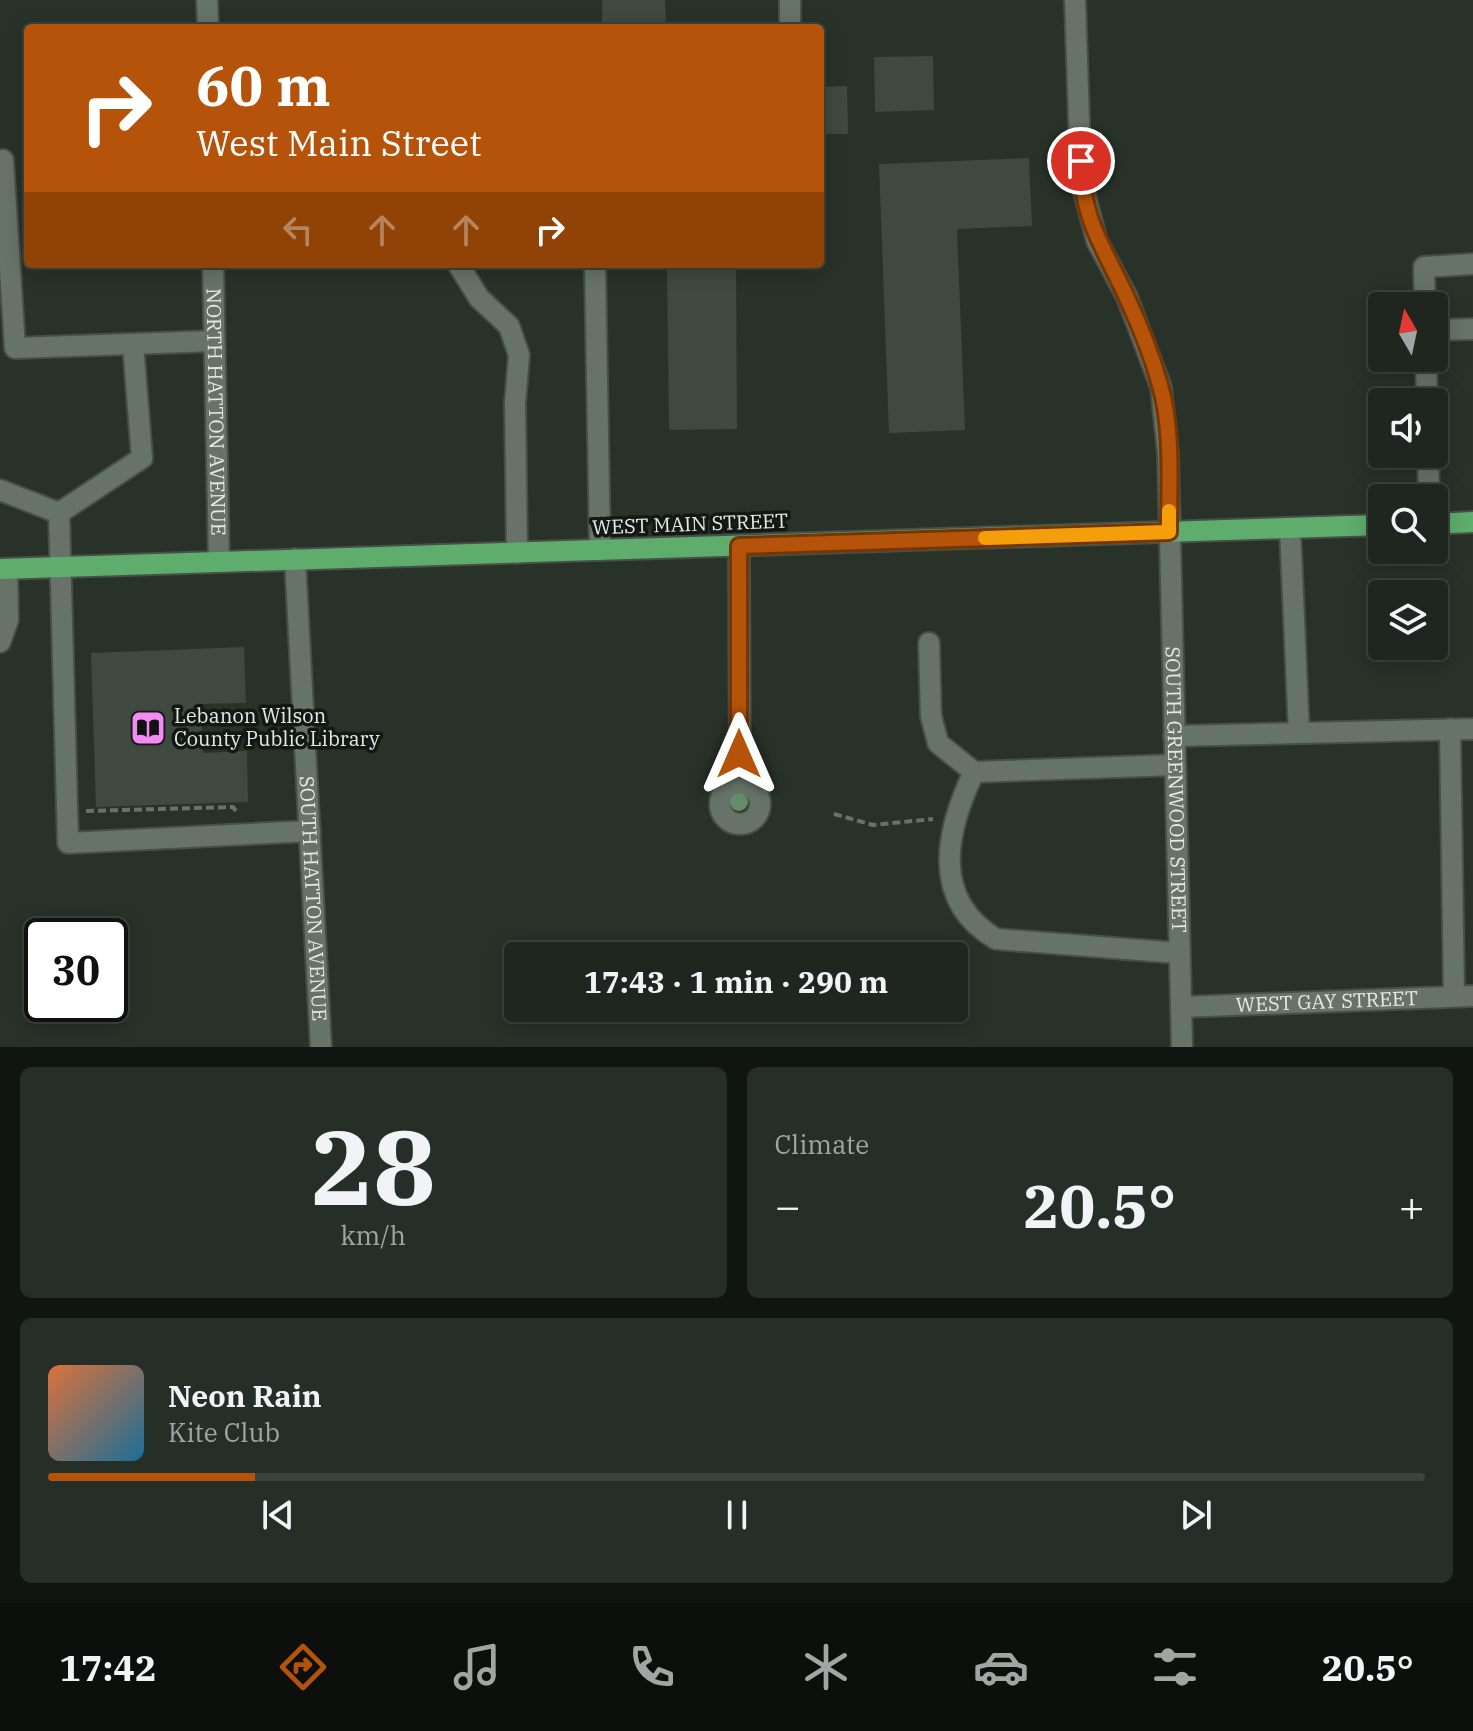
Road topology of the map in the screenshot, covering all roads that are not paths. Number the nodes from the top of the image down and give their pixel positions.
1 (207, 0) edge
2 (790, 0) edge
3 (1075, 0) edge
4 (208, 24) edge
5 (790, 24) edge
6 (3, 160) dead end
7 (1473, 264) edge
8 (213, 268) edge
9 (460, 268) edge
10 (595, 268) edge
11 (1425, 292) edge
12 (1473, 329) edge
13 (1448, 330) edge
14 (214, 341) junction
15 (133, 344) junction
16 (7, 348) edge
17 (0, 490) edge
18 (59, 513) junction
19 (1473, 522) edge
20 (1448, 523) edge
21 (1368, 525) edge
22 (1290, 528) junction
23 (1169, 532) junction
24 (739, 546) junction
25 (600, 550) junction
26 (517, 553) junction
27 (295, 559) junction
28 (219, 561) junction
29 (59, 566) junction
30 (4, 569) edge
31 (0, 642) edge
32 (929, 643) dead end
33 (1450, 729) junction
34 (1473, 729) edge
35 (1299, 733) junction
36 (1174, 736) junction
37 (1175, 765) junction
38 (974, 772) junction
39 (740, 784) dead end
40 (310, 831) junction
41 (1179, 953) junction
42 (1463, 996) edge
43 (1181, 1007) junction
44 (321, 1047) edge
45 (1182, 1047) edge

1 - 4 street
2 - 5 street
3 - 23 street, SOUTH GREENWOOD STREET
6 - 16 street
7 - 11 street
8 - 14 street, NORTH HATTON AVENUE
9 - 26 street
10 - 25 street
12 - 13 street
14 - 15 street
14 - 28 street, NORTH HATTON AVENUE
15 - 16 street
15 - 18 street
17 - 18 street
18 - 29 street
19 - 20 main road
21 - 22 main road, WEST MAIN STREET
22 - 23 main road, WEST MAIN STREET
22 - 35 street
23 - 24 main road, WEST MAIN STREET
23 - 36 street, SOUTH GREENWOOD STREET
24 - 25 main road, WEST MAIN STREET
24 - 39 street
25 - 26 main road, WEST MAIN STREET
26 - 27 main road, WEST MAIN STREET
27 - 28 main road, WEST MAIN STREET
27 - 40 street, SOUTH HATTON AVENUE
28 - 29 main road, WEST MAIN STREET
29 - 30 main road, WEST MAIN STREET
29 - 40 street
30 - 31 street
32 - 38 street
33 - 34 street
33 - 35 street
33 - 42 street
35 - 36 street
36 - 37 street, SOUTH GREENWOOD STREET
37 - 38 street
37 - 41 street, SOUTH GREENWOOD STREET
38 - 41 street
40 - 44 street, SOUTH HATTON AVENUE
41 - 43 street, SOUTH GREENWOOD STREET
42 - 43 street, WEST GAY STREET
43 - 45 street, SOUTH GREENWOOD STREET

